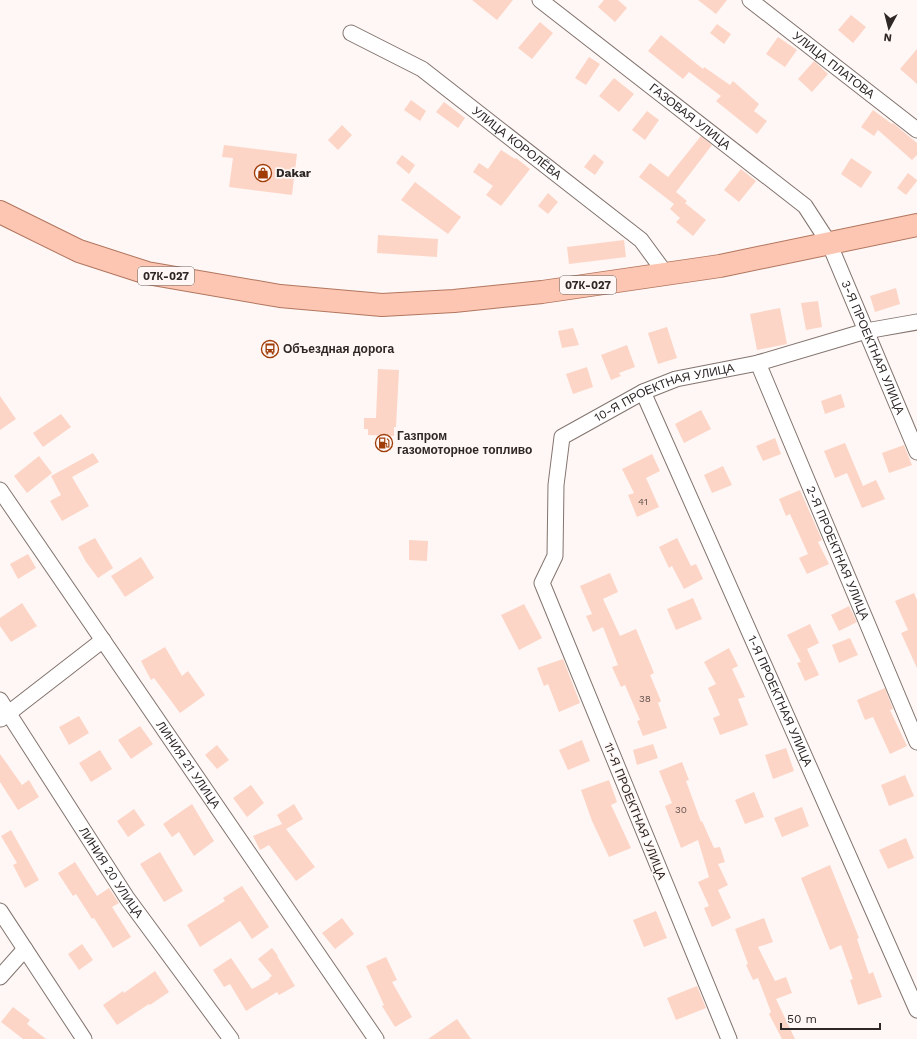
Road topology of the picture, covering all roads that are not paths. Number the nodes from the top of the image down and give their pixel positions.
1 (540, 0) edge
2 (750, 0) edge
3 (351, 33) dead end
4 (917, 130) edge
5 (0, 212) edge
6 (917, 225) edge
7 (829, 243) junction
8 (666, 274) junction
9 (917, 322) edge
10 (866, 331) junction
11 (758, 363) junction
12 (643, 392) junction
13 (917, 452) edge
14 (0, 490) edge
15 (542, 583) joint
16 (102, 640) junction
17 (3, 711) edge
18 (917, 742) edge
19 (0, 911) edge
20 (25, 949) junction
21 (0, 977) edge
22 (917, 1010) edge
23 (79, 1036) edge
24 (231, 1039) edge
25 (376, 1039) edge
26 (728, 1039) edge

1 - 7 street, ГАЗОВАЯ УЛИЦА
2 - 4 street, УЛИЦА ПЛАТОВА
3 - 8 street, УЛИЦА КОРОЛЁВА
5 - 8 main road, 07К-027
6 - 7 main road, 07К-027
7 - 8 main road, 07К-027
7 - 10 street, 3-Я ПРОЕКТНАЯ УЛИЦА
9 - 10 street, 10-Я ПРОЕКТНАЯ УЛИЦА
10 - 11 street, 10-Я ПРОЕКТНАЯ УЛИЦА
10 - 13 street, 3-Я ПРОЕКТНАЯ УЛИЦА
11 - 12 street, 10-Я ПРОЕКТНАЯ УЛИЦА
11 - 18 street, 2-Я ПРОЕКТНАЯ УЛИЦА
12 - 15 street, 10-Я ПРОЕКТНАЯ УЛИЦА
12 - 22 street, 1-Я ПРОЕКТНАЯ УЛИЦА
14 - 16 street, ЛИНИЯ 21 УЛИЦА
15 - 26 street, 11-Я ПРОЕКТНАЯ УЛИЦА
16 - 17 street
16 - 25 street, ЛИНИЯ 21 УЛИЦА
17 - 24 street, ЛИНИЯ 20 УЛИЦА
19 - 20 street
20 - 21 street
20 - 23 street

